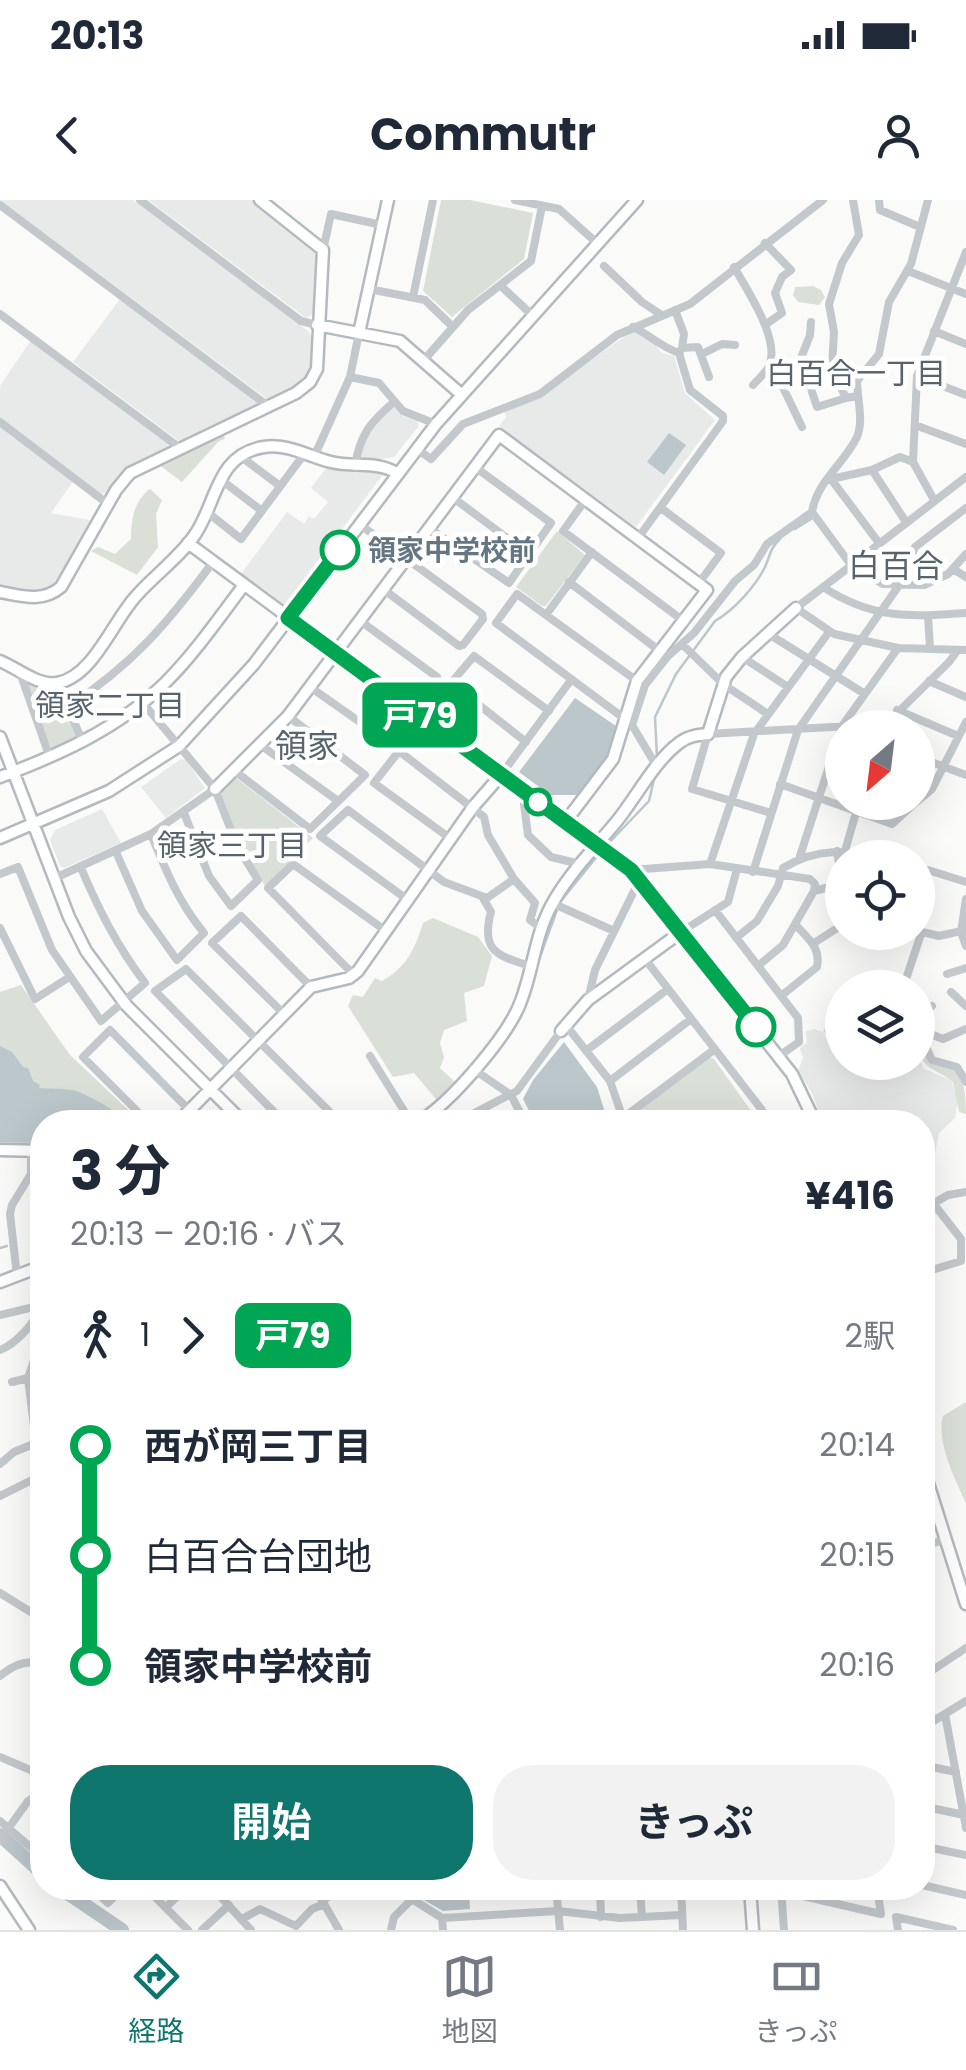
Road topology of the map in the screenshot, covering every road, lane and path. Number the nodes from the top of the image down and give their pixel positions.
1 (140, 200) edge
2 (260, 200) edge
3 (388, 200) edge
4 (433, 200) edge
5 (514, 200) edge
6 (567, 200) edge
7 (638, 200) edge
8 (823, 200) edge
9 (854, 200) edge
10 (879, 200) edge
11 (928, 200) edge
12 (0, 205) edge
13 (542, 206) junction
14 (559, 209) junction
15 (382, 225) junction
16 (920, 228) junction
17 (765, 243) junction
18 (598, 244) junction
19 (323, 250) junction
20 (966, 252) edge
21 (604, 266) dead end
22 (734, 266) junction
23 (908, 271) junction
24 (500, 285) junction
25 (951, 288) junction
26 (369, 289) junction
27 (966, 294) edge
28 (413, 298) junction
29 (676, 310) junction
30 (0, 314) edge
31 (660, 314) junction
32 (533, 316) junction
33 (811, 322) dead end
34 (317, 325) junction
35 (765, 325) junction
36 (453, 326) junction
37 (633, 327) junction
38 (934, 331) junction
39 (359, 333) junction
40 (966, 344) edge
41 (734, 345) dead end
42 (680, 351) junction
43 (702, 354) junction
44 (424, 360) junction
45 (768, 367) junction
46 (918, 376) junction
47 (709, 377) dead end
48 (350, 378) junction
49 (754, 385) dead end
50 (462, 395) junction
51 (966, 395) edge
52 (857, 396) junction
53 (846, 398) junction
54 (394, 402) junction
55 (268, 406) junction
56 (0, 422) edge
57 (436, 424) junction
58 (915, 425) junction
59 (802, 427) dead end
60 (966, 444) edge
61 (180, 448) junction
62 (417, 449) junction
63 (310, 455) junction
64 (240, 456) junction
65 (913, 462) junction
66 (355, 466) junction
67 (475, 467) junction
68 (872, 470) junction
69 (398, 474) junction
70 (966, 477) edge
71 (831, 478) junction
72 (220, 479) junction
73 (280, 486) junction
74 (452, 498) junction
75 (586, 499) junction
76 (934, 500) junction
77 (108, 504) junction
78 (661, 508) junction
79 (966, 508) edge
80 (262, 511) junction
81 (207, 512) junction
82 (812, 512) junction
83 (906, 522) junction
84 (360, 524) junction
85 (429, 528) junction
86 (638, 538) junction
87 (188, 543) junction
88 (879, 543) junction
89 (592, 552) junction
90 (966, 554) edge
91 (530, 555) junction
92 (406, 558) junction
93 (214, 562) junction
94 (852, 565) junction
95 (953, 568) junction
96 (966, 577) edge
97 (569, 582) junction
98 (700, 583) junction
99 (900, 584) junction
100 (244, 586) junction
101 (823, 587) junction
102 (382, 589) junction
103 (0, 592) edge
104 (796, 608) junction
105 (881, 613) junction
106 (966, 613) edge
107 (546, 615) junction
108 (928, 616) junction
109 (288, 618) junction
110 (360, 620) junction
111 (685, 622) junction
112 (829, 632) junction
113 (767, 633) junction
114 (863, 641) junction
115 (683, 646) junction
116 (898, 648) junction
117 (930, 648) junction
118 (962, 650) edge
119 (661, 652) junction
120 (334, 653) junction
121 (742, 656) junction
122 (809, 659) junction
123 (0, 662) edge
124 (19, 670) junction
125 (837, 677) junction
126 (571, 680) junction
127 (637, 681) junction
128 (929, 681) junction
129 (723, 684) junction
130 (788, 686) junction
131 (310, 687) junction
132 (865, 694) junction
133 (966, 696) edge
134 (143, 702) junction
135 (548, 710) junction
136 (854, 710) edge
137 (897, 710) edge
138 (414, 711) junction
139 (768, 714) junction
140 (288, 716) junction
141 (626, 719) junction
142 (966, 722) edge
143 (935, 726) edge
144 (825, 728) edge
145 (798, 730) junction
146 (708, 734) junction
147 (754, 734) junction
148 (958, 736) junction
149 (0, 737) edge
150 (526, 742) junction
151 (83, 743) junction
152 (179, 746) junction
153 (262, 746) junction
154 (50, 758) junction
155 (935, 763) edge
156 (942, 766) junction
157 (657, 767) junction
158 (13, 772) junction
159 (236, 772) junction
160 (501, 775) junction
161 (966, 775) edge
162 (0, 777) edge
163 (825, 781) edge
164 (935, 781) edge
165 (780, 784) junction
166 (215, 789) junction
167 (529, 796) junction
168 (820, 797) junction
169 (825, 798) edge
170 (338, 801) junction
171 (731, 802) junction
172 (473, 807) junction
173 (184, 813) junction
174 (770, 814) junction
175 (566, 821) junction
176 (34, 825) junction
177 (152, 834) junction
178 (0, 838) edge
179 (451, 839) junction
180 (596, 845) junction
181 (116, 852) junction
182 (825, 853) edge
183 (800, 856) junction
184 (580, 864) junction
185 (710, 864) junction
186 (81, 868) junction
187 (736, 869) junction
188 (429, 870) junction
189 (631, 870) junction
190 (753, 872) junction
191 (935, 872) edge
192 (0, 874) edge
193 (778, 874) junction
194 (55, 878) junction
195 (514, 879) junction
196 (640, 880) junction
197 (966, 882) edge
198 (825, 888) edge
199 (814, 890) junction
200 (483, 898) junction
201 (408, 900) junction
202 (966, 900) edge
203 (552, 903) junction
204 (716, 910) junction
205 (796, 926) junction
206 (0, 928) edge
207 (540, 928) junction
208 (386, 930) junction
209 (614, 931) junction
210 (964, 931) edge
211 (681, 932) junction
212 (935, 935) edge
213 (825, 936) edge
214 (736, 938) junction
215 (814, 943) junction
216 (966, 946) edge
217 (645, 959) junction
218 (758, 966) junction
219 (533, 967) junction
220 (966, 968) edge
221 (947, 974) dead end
222 (354, 975) junction
223 (68, 978) junction
224 (310, 987) junction
225 (668, 989) junction
226 (951, 992) dead end
227 (781, 996) junction
228 (588, 1000) junction
229 (122, 1001) junction
230 (966, 1006) edge
231 (284, 1014) junction
232 (691, 1019) junction
233 (563, 1028) junction
234 (966, 1029) edge
235 (935, 1036) edge
236 (257, 1041) junction
237 (715, 1049) junction
238 (587, 1050) junction
239 (370, 1056) dead end
240 (778, 1056) junction
241 (935, 1061) edge
242 (231, 1068) junction
243 (473, 1070) junction
244 (610, 1080) junction
245 (966, 1082) edge
246 (210, 1090) junction
247 (511, 1095) junction
248 (136, 1110) edge
249 (189, 1110) joint
250 (231, 1110) edge
251 (272, 1110) edge
252 (328, 1110) edge
253 (414, 1110) edge
254 (433, 1110) edge
255 (488, 1110) edge
256 (519, 1110) edge
257 (620, 1110) edge
258 (632, 1110) edge
259 (760, 1110) edge
260 (810, 1110) edge
261 (0, 1150) edge
262 (30, 1151) edge
263 (30, 1176) edge
264 (966, 1192) edge
265 (935, 1202) edge
266 (935, 1204) edge
267 (5, 1215) edge
268 (935, 1269) edge
269 (30, 1271) edge
270 (17, 1276) junction
271 (0, 1282) edge
272 (30, 1308) edge
273 (0, 1315) edge
274 (30, 1324) edge
275 (0, 1350) edge
276 (30, 1372) edge
277 (28, 1378) junction
278 (12, 1382) dead end
279 (30, 1394) edge
280 (30, 1445) edge
281 (0, 1464) edge
282 (30, 1480) edge
283 (0, 1496) edge
284 (935, 1505) edge
285 (946, 1539) junction
286 (935, 1543) edge
287 (0, 1593) edge
288 (966, 1604) edge
289 (30, 1612) edge
290 (966, 1648) edge
291 (30, 1662) edge
292 (935, 1668) edge
293 (0, 1676) edge
294 (966, 1702) edge
295 (945, 1714) junction
296 (935, 1720) edge
297 (0, 1757) edge
298 (935, 1768) edge
299 (30, 1770) edge
300 (956, 1772) junction
301 (30, 1800) edge
302 (935, 1809) edge
303 (964, 1815) junction
304 (0, 1821) edge
305 (966, 1828) edge
306 (8, 1831) junction
307 (0, 1840) edge
308 (30, 1848) edge
309 (935, 1849) edge
310 (966, 1855) edge
311 (0, 1886) edge
312 (935, 1888) edge
313 (966, 1895) edge
314 (159, 1900) edge
315 (173, 1900) edge
316 (224, 1900) edge
317 (322, 1900) edge
318 (411, 1900) edge
319 (414, 1900) edge
320 (557, 1900) edge
321 (600, 1900) edge
322 (641, 1900) edge
323 (681, 1900) edge
324 (751, 1900) edge
325 (782, 1900) edge
326 (823, 1900) edge
327 (879, 1900) edge
328 (324, 1904) junction
329 (228, 1905) junction
330 (166, 1907) junction
331 (558, 1912) junction
332 (682, 1915) junction
333 (601, 1917) junction
334 (642, 1917) junction
335 (242, 1918) junction
336 (442, 1918) junction
337 (29, 1930) edge
338 (188, 1930) edge
339 (202, 1930) edge
340 (250, 1930) edge
341 (339, 1930) edge
342 (391, 1930) edge
343 (443, 1930) edge
344 (560, 1930) edge
345 (683, 1930) edge
346 (753, 1930) edge
347 (784, 1930) edge
348 (898, 1930) edge
349 (953, 1930) edge

1 - 34 street
2 - 19 street
3 - 15 street
4 - 28 street
5 - 13 street
6 - 14 street
7 - 18 street
8 - 17 street
9 - 53 street
10 - 16 street
11 - 16 street
12 - 55 street
13 - 14 street
13 - 24 street
14 - 18 street
15 - 19 street
15 - 26 street
16 - 23 street
17 - 22 street
17 - 35 street
18 - 32 street
19 - 34 street
20 - 25 street
21 - 31 street
22 - 29 street
22 - 35 street
23 - 25 street
23 - 52 street
24 - 32 street
24 - 36 street
25 - 27 street
25 - 38 street
26 - 28 street
26 - 39 street
28 - 36 street
29 - 31 street
29 - 42 street
30 - 61 street
31 - 37 street
32 - 50 street
33 - 53 street
34 - 39 street
34 - 55 street
35 - 45 street
36 - 44 street
37 - 42 street
37 - 62 street
38 - 40 street
38 - 46 street
39 - 44 street
39 - 48 street
41 - 43 street
42 - 43 street
42 - 78 street
43 - 47 street
44 - 50 street
45 - 49 street
45 - 59 street
46 - 51 street
46 - 58 street
48 - 54 street
48 - 63 street
50 - 57 street
52 - 53 street
52 - 71 street
54 - 57 street
54 - 66 street
55 - 61 street
56 - 77 street
57 - 62 street
58 - 60 street
58 - 65 street
61 - 77 street
62 - 69 street
63 - 64 street
63 - 66 street
63 - 73 street
64 - 72 street
64 - 73 street
65 - 68 street
65 - 76 street
66 - 69 street
67 - 74 street
67 - 75 street
67 - 91 street
68 - 71 street
68 - 83 street
69 - 84 street
70 - 76 street
71 - 82 street
71 - 88 street
72 - 80 street
72 - 81 street
73 - 80 street
74 - 85 street
74 - 91 street
75 - 86 street
75 - 89 street
76 - 83 street
77 - 103 street
78 - 86 street
78 - 98 street
79 - 99 street
80 - 81 street
81 - 87 street
82 - 94 street
82 - 115 street
83 - 88 street
84 - 92 street
84 - 109 street
85 - 91 street
85 - 92 street
86 - 98 street
87 - 93 street
87 - 124 street
88 - 94 street
89 - 97 street
89 - 111 street
90 - 95 street
92 - 102 street
92 - 102 street
93 - 100 street
93 - 151 street
94 - 99 street
94 - 101 street
95 - 96 street
95 - 99 street
97 - 107 street
97 - 119 street
98 - 111 street
99 - 105 street
100 - 109 street
100 - 134 street
101 - 104 street
101 - 105 street
102 - 110 street
104 - 112 street
104 - 113 street
105 - 108 street
105 - 114 street
106 - 108 street
107 - 126 street
107 - 127 street
108 - 117 street
109 - 120 street
109 - 152 street
110 - 120 street
110 - 138 street
111 - 119 street
112 - 114 street
112 - 122 street
113 - 121 street
113 - 122 street
114 - 116 street
114 - 125 street
115 - 129 street
115 - 157 street
116 - 117 street
116 - 132 street
117 - 118 street
118 - 128 street
119 - 127 street
120 - 131 street
120 - 138 street
121 - 129 street
121 - 130 street
122 - 125 street
122 - 130 street
123 - 124 street
124 - 154 street
125 - 132 street
125 - 145 street
126 - 135 street
126 - 141 street
127 - 141 street
128 - 133 street
128 - 137 street
129 - 139 street
129 - 146 street
130 - 139 street
131 - 138 street
131 - 140 street
132 - 136 street
134 - 151 street
134 - 152 street
135 - 150 street
135 - 150 street
138 - 160 street
139 - 147 street
140 - 153 street
140 - 170 street
141 - 175 street
142 - 148 street
143 - 148 street
144 - 145 street
145 - 147 street
145 - 165 street
146 - 147 street
146 - 157 street
146 - 171 street
147 - 171 street
148 - 156 street
149 - 158 street
150 - 160 street
151 - 154 street
152 - 166 street
152 - 176 street
153 - 159 street
153 - 170 street
154 - 158 street
155 - 156 street
156 - 161 street
156 - 164 street
157 - 180 street
158 - 162 street
158 - 176 street
159 - 166 street
159 - 170 street
160 - 167 street
160 - 172 street
163 - 168 street
165 - 168 street
165 - 174 street
166 - 173 street
166 - 173 street
167 - 175 street
167 - 184 street
168 - 169 street
168 - 183 street
171 - 174 street
171 - 185 street
172 - 179 street
172 - 179 street
172 - 195 street
173 - 177 street
174 - 190 street
175 - 180 street
176 - 178 street
176 - 194 street
177 - 181 street
177 - 181 street
179 - 188 street
180 - 184 street
180 - 189 street
181 - 186 street
182 - 183 street
183 - 193 street
184 - 203 street
185 - 187 street
185 - 189 street
186 - 194 street
186 - 229 street
187 - 190 street
187 - 204 street
188 - 200 street
188 - 201 street
188 - 201 street
189 - 196 street
190 - 193 street
191 - 197 street
192 - 223 street
193 - 199 street
193 - 214 street
194 - 229 street
195 - 200 street
195 - 207 street
196 - 209 street
196 - 211 street
198 - 199 street
199 - 205 street
200 - 219 street
201 - 208 street
202 - 210 street
203 - 207 street
203 - 209 street
204 - 211 street
204 - 214 street
205 - 215 street
205 - 218 street
206 - 223 street
207 - 219 street
208 - 222 street
208 - 222 street
209 - 228 street
210 - 212 street
210 - 216 street
211 - 217 street
211 - 240 street
213 - 215 street
214 - 218 street
215 - 227 street
217 - 225 street
217 - 228 street
218 - 227 street
219 - 243 street
220 - 221 street
222 - 224 street
223 - 229 street
224 - 231 street
224 - 231 street
225 - 232 street
225 - 238 street
226 - 230 street
227 - 240 street
228 - 233 street
229 - 246 street
231 - 236 street
232 - 237 street
232 - 244 street
233 - 238 street
233 - 247 street
234 - 235 street
236 - 242 street
236 - 242 street
236 - 252 street
237 - 258 street
237 - 259 street
238 - 244 street
239 - 253 street
240 - 260 street
241 - 245 street
242 - 246 street
242 - 251 street
243 - 247 street
243 - 254 street
244 - 257 street
246 - 249 street
246 - 250 street
247 - 255 street
247 - 256 street
248 - 249 street
261 - 262 street
263 - 267 street
264 - 265 street
266 - 268 street
267 - 270 street
269 - 270 street
270 - 271 street
272 - 273 street
274 - 275 street
276 - 277 street
277 - 278 street
277 - 279 street
280 - 281 street
282 - 283 street
284 - 285 street
285 - 286 street
285 - 288 street
287 - 289 street
290 - 292 street
291 - 293 street
294 - 295 street
295 - 296 street
295 - 300 street
297 - 299 street
298 - 300 street
300 - 303 street
301 - 306 street
302 - 303 street
303 - 305 street
304 - 306 street
306 - 307 street
306 - 308 street
309 - 310 street
311 - 337 street
312 - 313 street
314 - 330 street
315 - 330 street
316 - 329 street
317 - 328 street
318 - 342 street
319 - 336 street
320 - 331 street
321 - 333 street
322 - 334 street
323 - 332 street
324 - 346 street
325 - 347 street
326 - 327 street
328 - 335 street
328 - 341 street
329 - 335 street
329 - 339 street
330 - 338 street
331 - 333 street
331 - 336 street
331 - 344 street
332 - 334 street
332 - 345 street
333 - 334 street
335 - 340 street
336 - 343 street
348 - 349 street

